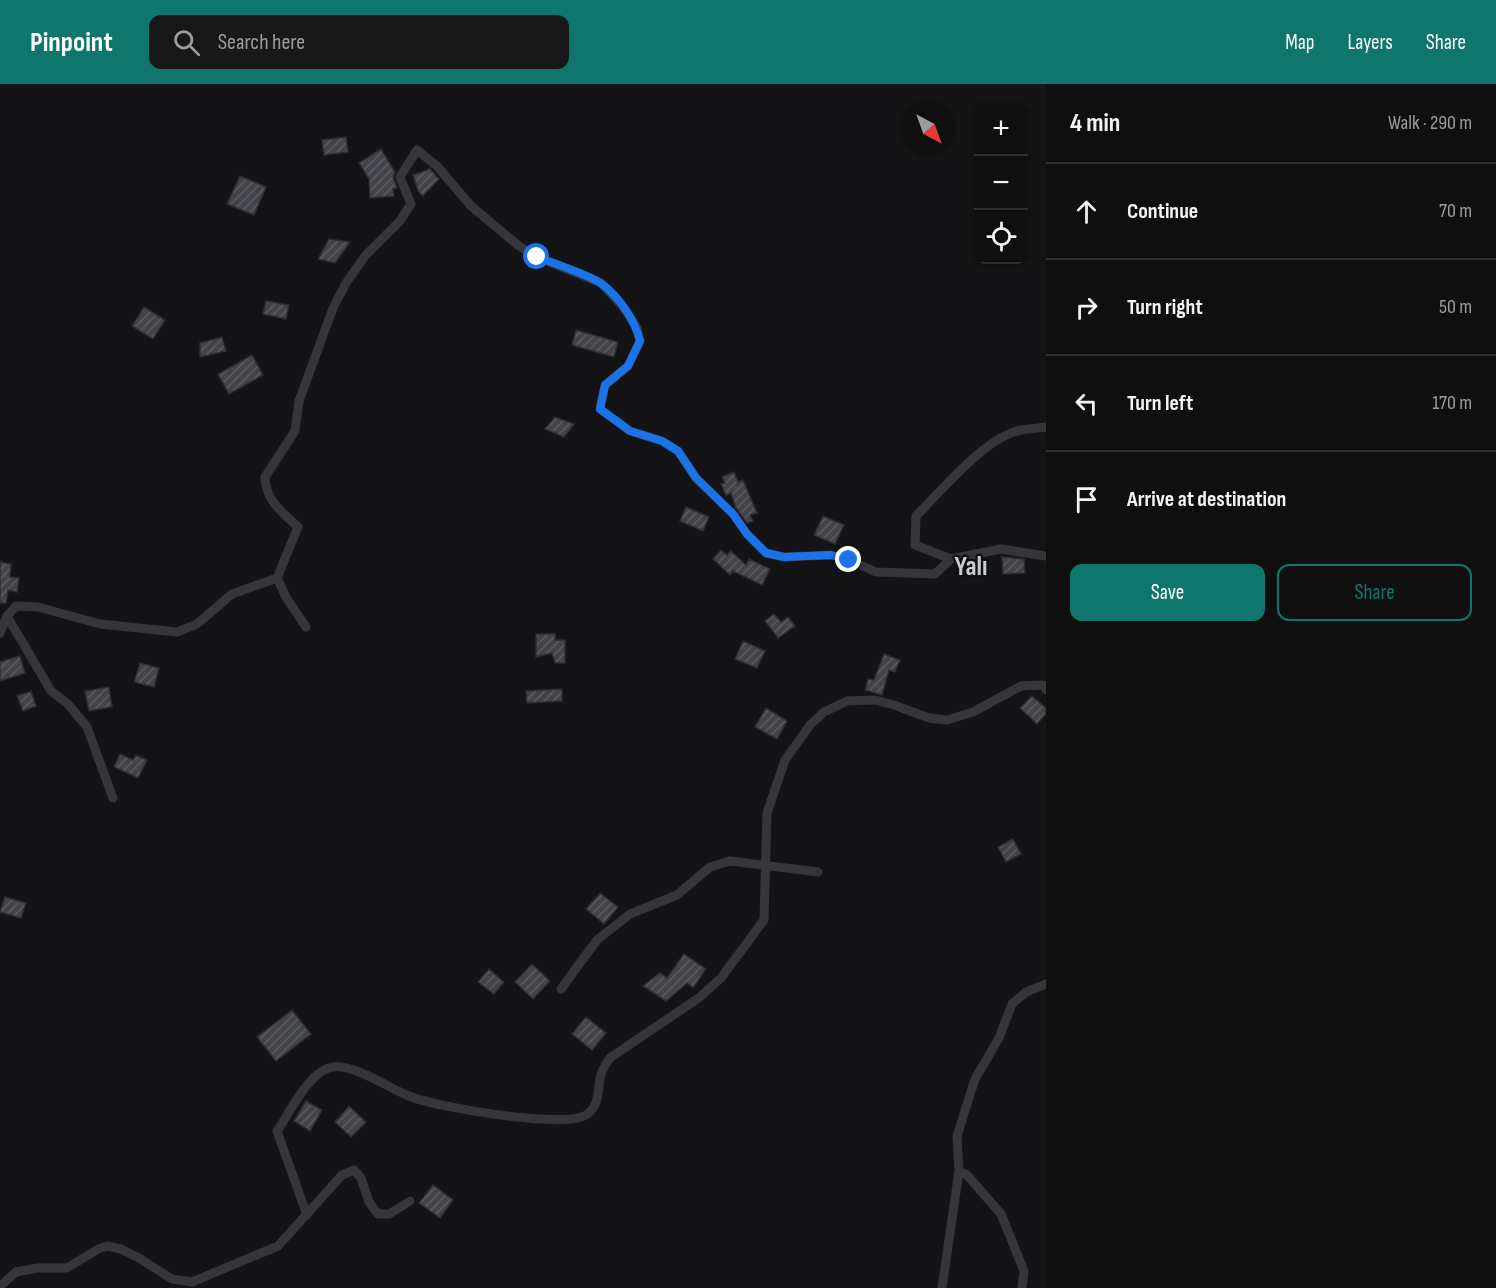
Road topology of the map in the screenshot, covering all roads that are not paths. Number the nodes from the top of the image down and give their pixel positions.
1 (1046, 427) edge
2 (1046, 556) edge
3 (951, 559) junction
4 (277, 578) junction
5 (7, 616) junction
6 (306, 627) dead end
7 (0, 633) edge
8 (1046, 690) edge
9 (113, 798) dead end
10 (766, 865) junction
11 (818, 872) dead end
12 (1046, 984) edge
13 (561, 989) dead end
14 (959, 1171) junction
15 (410, 1201) dead end
16 (307, 1215) junction
17 (0, 1286) edge
18 (942, 1288) edge
19 (1022, 1288) edge

1 - 3 street
2 - 3 street
3 - 4 street
4 - 5 street
4 - 6 street
5 - 7 street
5 - 9 street
8 - 10 street
10 - 11 street
10 - 13 street
10 - 16 street
12 - 14 street
14 - 18 street
14 - 19 street
15 - 16 street
16 - 17 street

